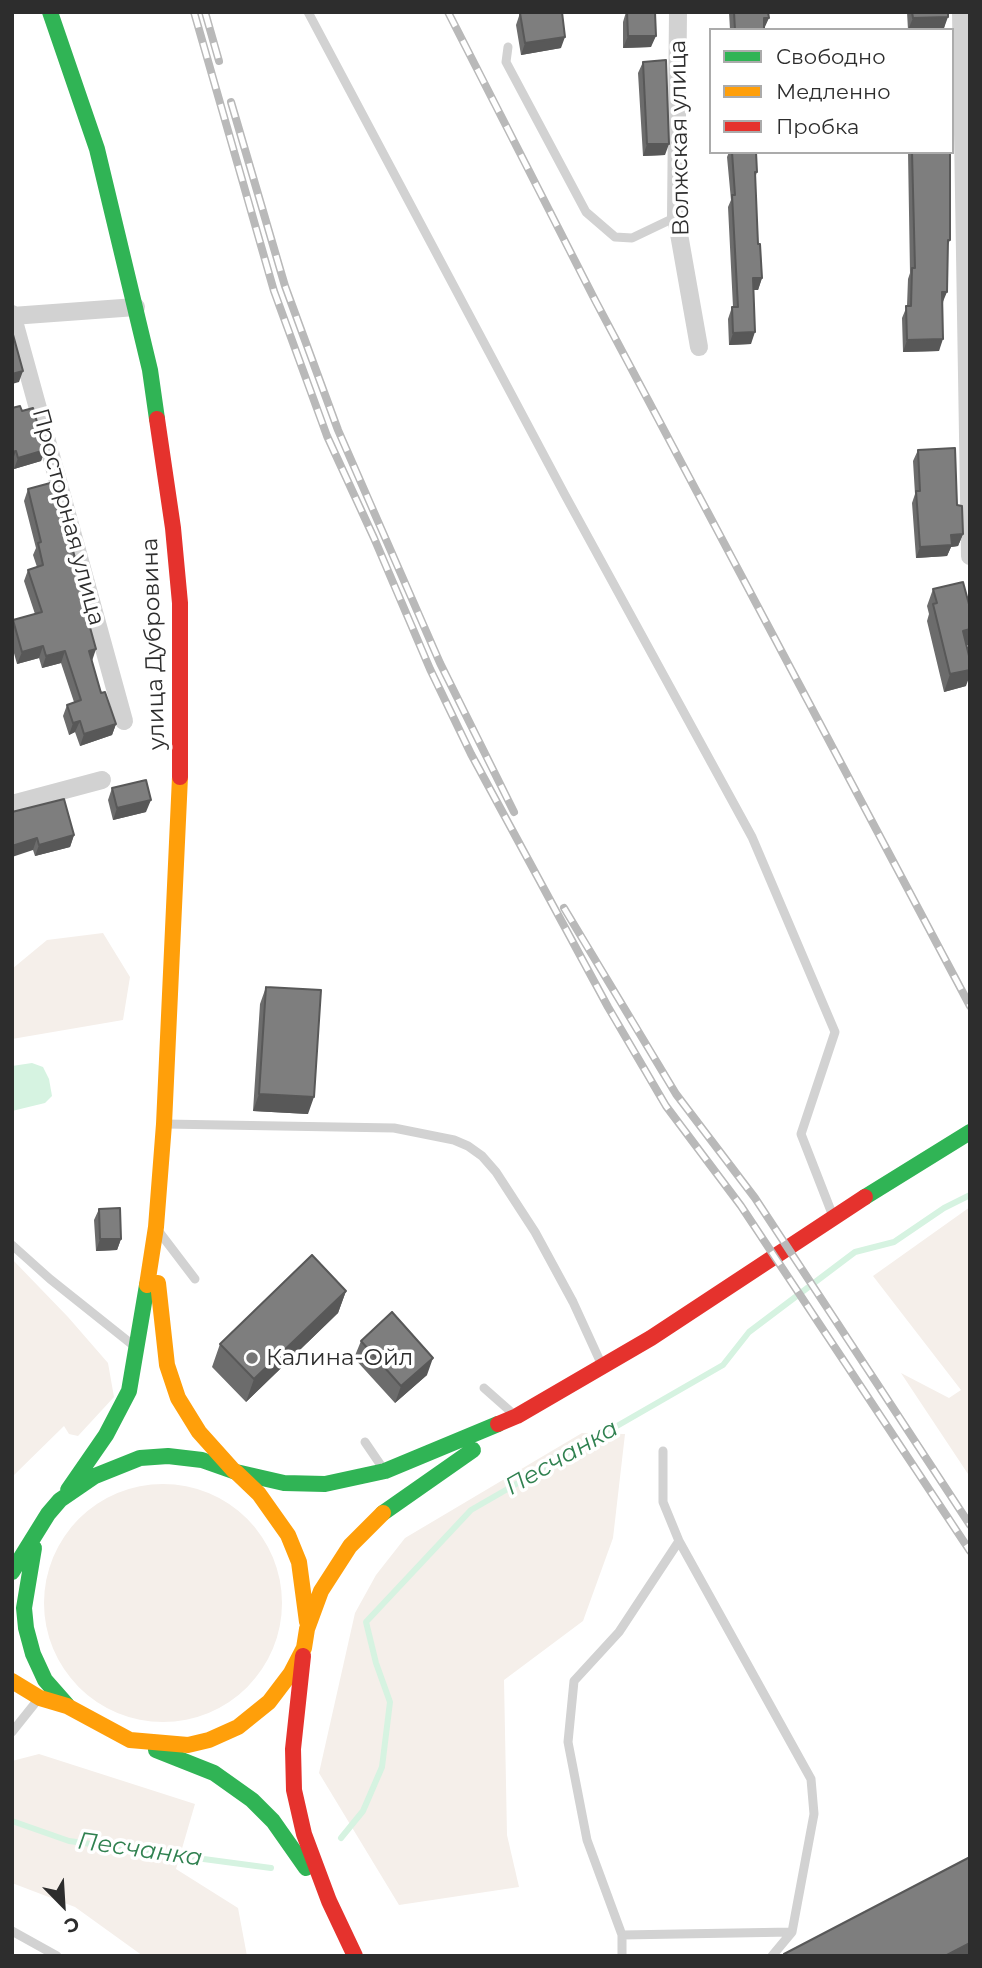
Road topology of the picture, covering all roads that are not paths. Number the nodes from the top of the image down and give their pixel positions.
1 (50, 12) edge
2 (308, 12) edge
3 (678, 12) edge
4 (961, 12) edge
5 (508, 47) dead end
6 (676, 218) junction
7 (136, 307) junction
8 (12, 315) edge
9 (699, 347) dead end
10 (970, 556) edge
11 (124, 721) dead end
12 (102, 780) dead end
13 (12, 804) edge
14 (164, 1124) junction
15 (970, 1132) edge
16 (833, 1217) junction
17 (156, 1227) junction
18 (12, 1245) edge
19 (154, 1247) junction
20 (195, 1279) dead end
21 (138, 1349) junction
22 (603, 1367) junction
23 (484, 1388) dead end
24 (517, 1416) junction
25 (365, 1442) dead end
26 (663, 1451) dead end
27 (385, 1471) junction
28 (236, 1472) junction
29 (60, 1500) junction
30 (39, 1528) junction
31 (679, 1541) junction
32 (12, 1572) edge
33 (307, 1629) junction
34 (304, 1648) junction
35 (12, 1681) edge
36 (40, 1698) junction
37 (67, 1706) junction
38 (12, 1732) edge
39 (130, 1740) junction
40 (329, 1901) junction
41 (12, 1931) edge
42 (792, 1932) junction
43 (622, 1935) junction
44 (57, 1956) edge
45 (355, 1956) edge
46 (622, 1956) edge
47 (772, 1956) edge

1 - 7 main road, улица Дубровина
2 - 16 lane
3 - 6 street, Волжская улица
4 - 10 street
5 - 6 lane
6 - 9 street, Волжская улица
7 - 8 street
7 - 14 main road, улица Дубровина
8 - 11 street, Просторная улица
12 - 13 street
14 - 17 main road, улица Дубровина
14 - 22 lane
15 - 16 main road
16 - 22 main road
17 - 19 main road, улица Дубровина
17 - 20 lane
18 - 21 lane
19 - 21 main road
19 - 28 main road
21 - 29 main road
22 - 24 main road
23 - 24 lane
24 - 27 main road
24 - 33 main road
25 - 27 lane
26 - 31 lane
27 - 28 main road
28 - 29 main road
28 - 33 main road
29 - 30 main road
30 - 32 main road
30 - 37 main road
31 - 42 lane
31 - 43 lane
33 - 34 main road
34 - 39 main road
34 - 40 main road
35 - 36 main road
36 - 37 main road
36 - 38 lane
37 - 39 main road
39 - 40 main road
40 - 45 main road
41 - 44 lane
42 - 43 lane
42 - 47 lane
43 - 46 lane

